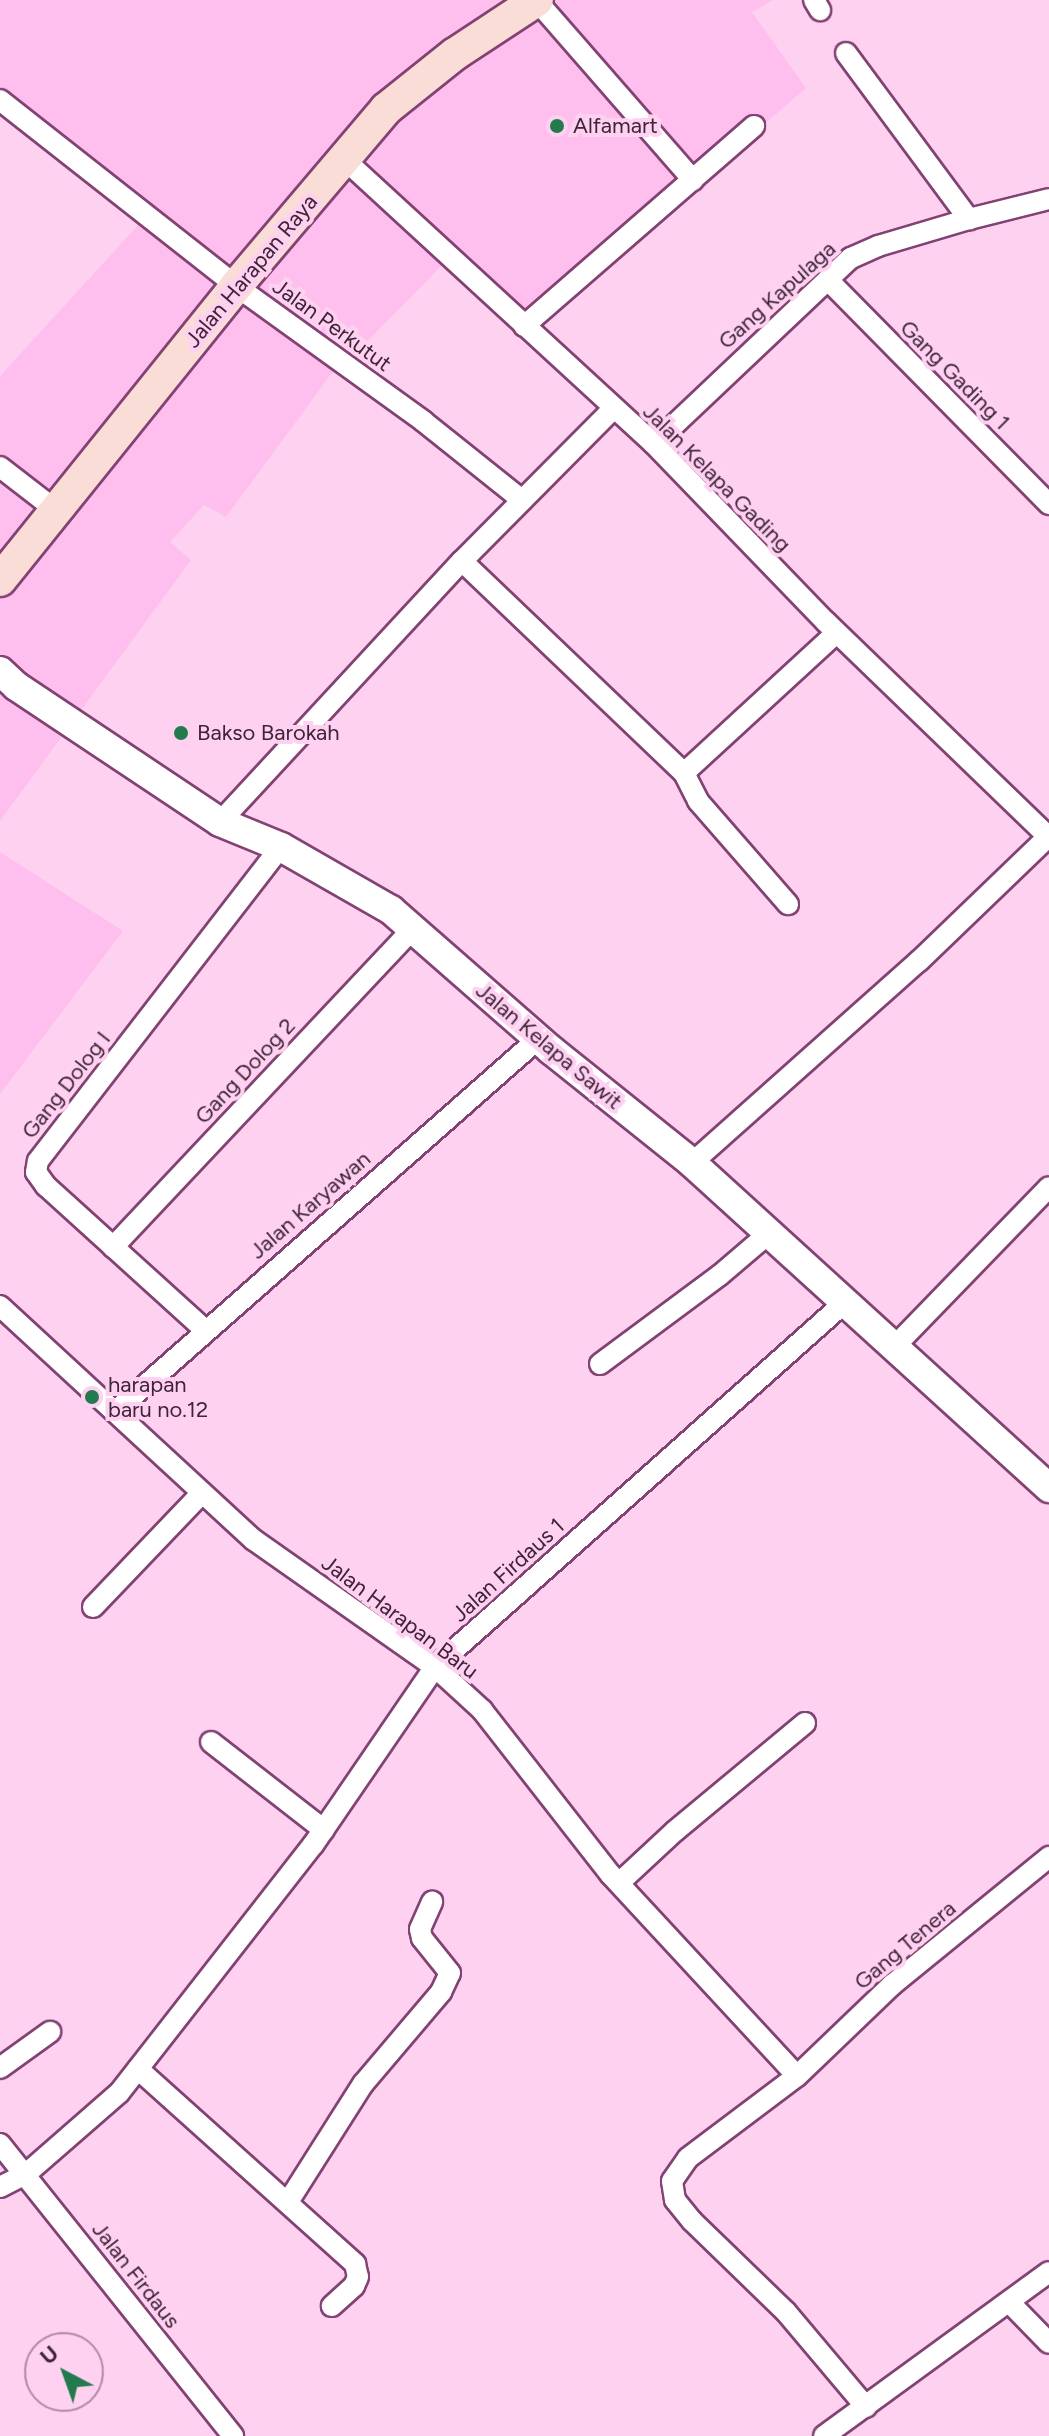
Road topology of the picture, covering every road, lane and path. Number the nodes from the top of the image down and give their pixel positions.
1 (537, 0) edge
2 (846, 53) dead end
3 (0, 100) edge
4 (754, 126) dead end
5 (344, 159) junction
6 (693, 180) junction
7 (1049, 199) edge
8 (969, 219) junction
9 (828, 280) junction
10 (236, 286) junction
11 (524, 326) junction
12 (613, 409) junction
13 (654, 444) junction
14 (0, 467) edge
15 (522, 500) junction
16 (1049, 504) edge
17 (57, 511) junction
18 (462, 561) junction
19 (0, 580) edge
20 (836, 633) junction
21 (0, 671) edge
22 (684, 773) junction
23 (220, 822) junction
24 (1049, 837) edge
25 (281, 847) junction
26 (788, 904) dead end
27 (413, 929) junction
28 (538, 1039) junction
29 (692, 1163) junction
30 (1049, 1187) edge
31 (768, 1234) junction
32 (113, 1247) junction
33 (843, 1304) junction
34 (0, 1306) edge
35 (205, 1330) junction
36 (895, 1346) junction
37 (600, 1364) dead end
38 (116, 1411) junction
39 (1049, 1488) edge
40 (202, 1493) junction
41 (93, 1607) dead end
42 (435, 1667) junction
43 (805, 1723) dead end
44 (211, 1742) dead end
45 (324, 1830) junction
46 (1049, 1857) edge
47 (619, 1883) junction
48 (432, 1902) dead end
49 (50, 2032) dead end
50 (0, 2068) edge
51 (138, 2069) junction
52 (797, 2076) junction
53 (0, 2144) edge
54 (26, 2174) junction
55 (0, 2187) edge
56 (288, 2202) junction
57 (1049, 2272) edge
58 (1009, 2302) junction
59 (332, 2306) dead end
60 (1049, 2343) edge
61 (866, 2407) junction
62 (828, 2435) edge
63 (233, 2436) edge

1 - 5 main road, Jalan Harapan Raya
1 - 6 street
2 - 8 street
3 - 10 street, Jalan Perkutut
4 - 6 street
5 - 10 main road, Jalan Harapan Raya
5 - 11 street, Jalan Kelapa Gading
6 - 11 street
7 - 8 street, Gang Kapulaga
8 - 9 street, Gang Kapulaga
9 - 13 street, Gang Kapulaga
9 - 16 street, Gang Gading 1
10 - 15 street, Jalan Perkutut
10 - 17 main road, Jalan Harapan Raya
11 - 12 street, Jalan Kelapa Gading
12 - 13 street, Jalan Kelapa Gading
12 - 15 street
13 - 20 street, Jalan Kelapa Gading
14 - 17 street
15 - 18 street
17 - 19 main road, Jalan Harapan Raya
18 - 22 street
18 - 23 street
20 - 22 street
20 - 24 street, Jalan Kelapa Gading
21 - 23 main road, Jalan Kelapa Sawit
22 - 26 street
23 - 25 main road, Jalan Kelapa Sawit
24 - 29 street
25 - 27 main road, Jalan Kelapa Sawit
25 - 32 street, Gang Dolog I
27 - 28 main road, Jalan Kelapa Sawit
27 - 32 street, Gang Dolog 2
28 - 29 main road, Jalan Kelapa Sawit
28 - 35 street, Jalan Karyawan
29 - 31 main road, Jalan Kelapa Sawit
30 - 36 street
31 - 33 main road, Jalan Kelapa Sawit
31 - 37 street
32 - 35 street, Gang Dolog I
33 - 36 main road, Jalan Kelapa Sawit
33 - 42 street, Jalan Firdaus 1
34 - 38 street, Jalan Harapan Baru
35 - 38 street, Jalan Karyawan
36 - 39 main road, Jalan Kelapa Sawit
38 - 40 street, Jalan Harapan Baru
40 - 41 street
40 - 42 street, Jalan Harapan Baru
42 - 45 street, Jalan Firdaus 1
42 - 47 street, Jalan Harapan Baru
43 - 47 street
44 - 45 street
45 - 51 street, Jalan Firdaus 1
46 - 52 street, Gang Tenera
47 - 52 street, Jalan Harapan Baru
48 - 56 street
49 - 50 street
51 - 54 street, Jalan Firdaus 1
51 - 56 street
52 - 61 street, Gang Tenera
53 - 54 street, Jalan Firdaus
54 - 55 street, Jalan Firdaus 1
54 - 63 street, Jalan Firdaus
56 - 59 street
57 - 58 street
58 - 60 street
58 - 61 street
61 - 62 street

